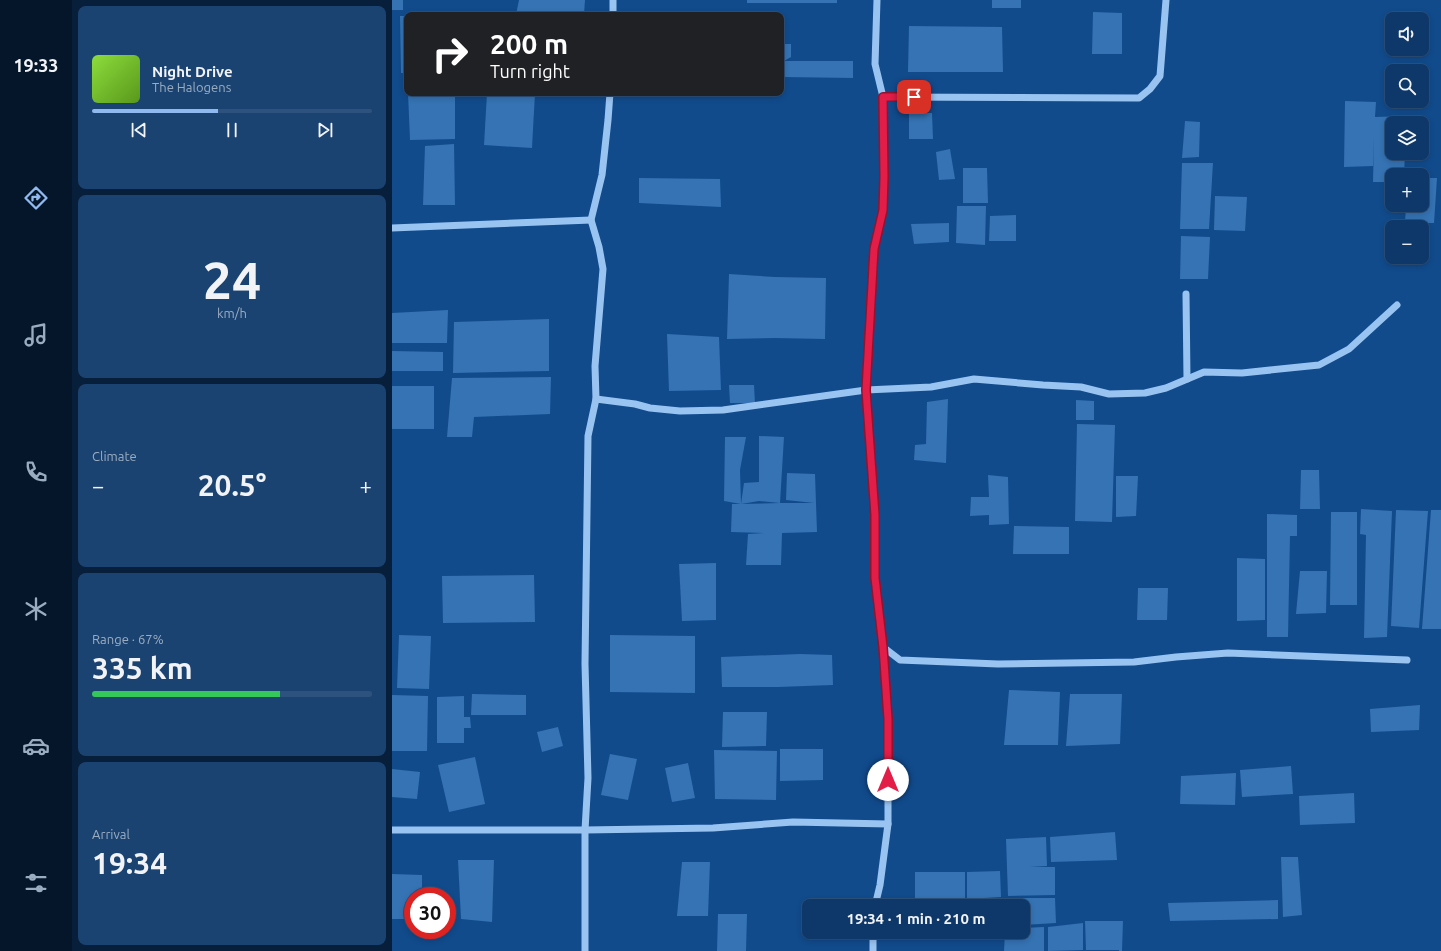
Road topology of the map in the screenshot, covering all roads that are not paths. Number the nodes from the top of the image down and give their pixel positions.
1 (613, 0) edge
2 (877, 0) edge
3 (1166, 0) edge
4 (613, 12) edge
5 (610, 96) edge
6 (883, 97) junction
7 (591, 220) junction
8 (392, 228) edge
9 (1186, 294) dead end
10 (1397, 305) dead end
11 (1187, 379) junction
12 (866, 390) junction
13 (596, 399) junction
14 (883, 647) junction
15 (1407, 660) dead end
16 (888, 824) junction
17 (392, 830) edge
18 (585, 830) junction
19 (877, 899) edge
20 (873, 939) edge
21 (585, 951) edge
22 (872, 951) edge

1 - 4 street
2 - 6 street
3 - 6 street
5 - 7 street
6 - 12 street
7 - 8 street
7 - 13 street
9 - 11 street
10 - 11 street
11 - 12 street
12 - 13 street
12 - 14 street
13 - 18 street
14 - 15 street
14 - 16 street
16 - 18 street
16 - 19 street
17 - 18 street
18 - 21 street
20 - 22 street

